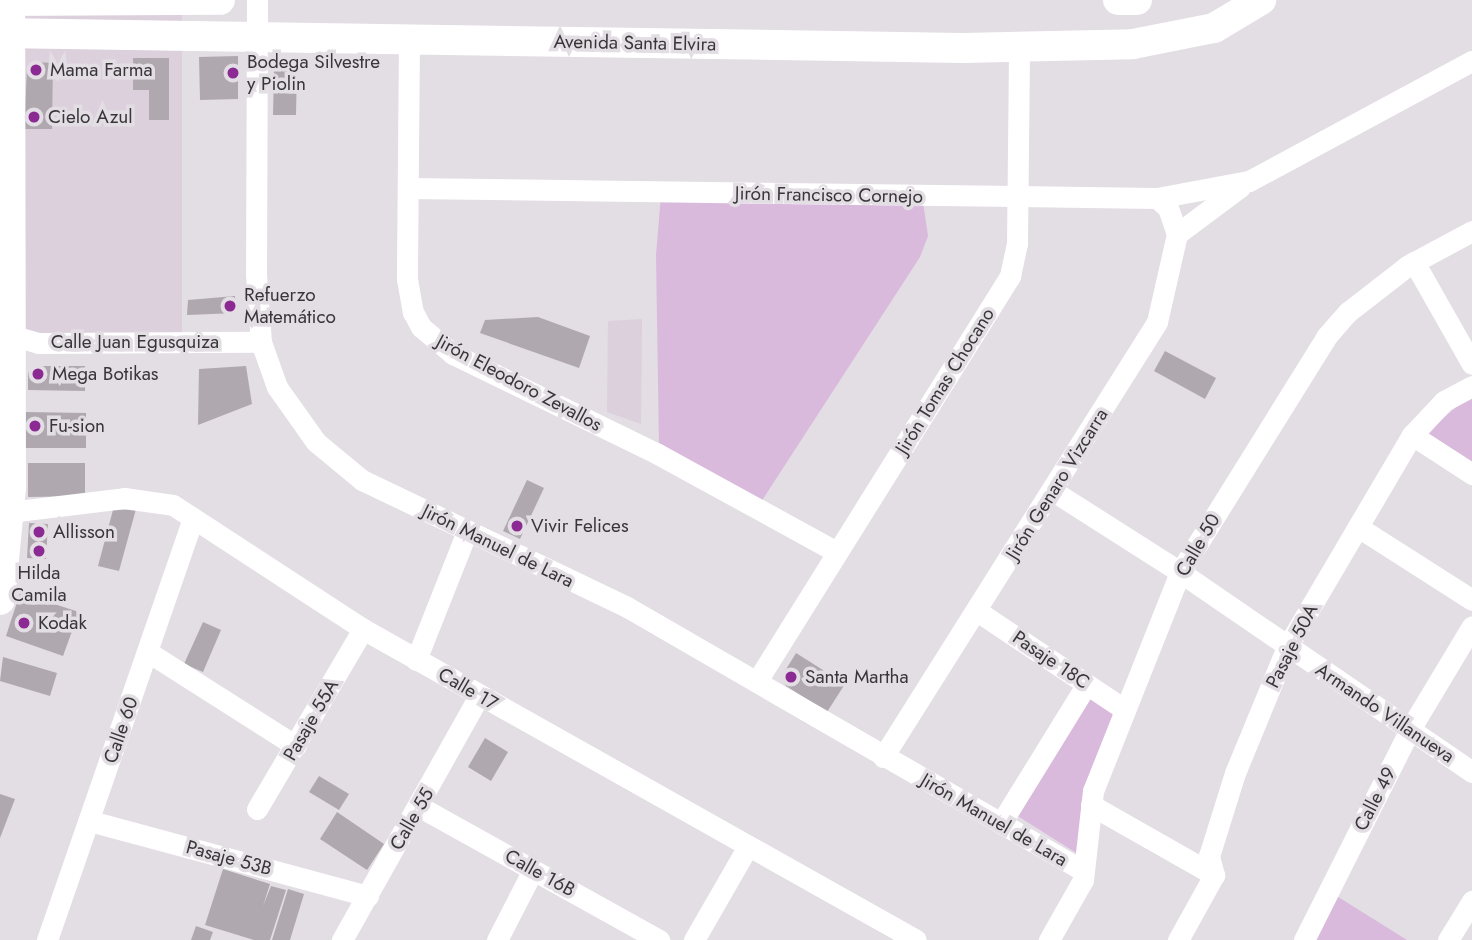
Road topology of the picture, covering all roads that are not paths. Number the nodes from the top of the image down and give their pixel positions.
1 (10, 0) edge
2 (220, 0) edge
3 (257, 0) edge
4 (1118, 0) edge
5 (1137, 0) edge
6 (1261, 0) edge
7 (0, 1) edge
8 (5, 34) edge
9 (257, 37) junction
10 (409, 40) junction
11 (1019, 47) junction
12 (1472, 61) edge
13 (1249, 181) junction
14 (408, 188) junction
15 (1018, 197) junction
16 (1157, 198) junction
17 (1472, 231) edge
18 (1177, 234) junction
19 (1415, 261) junction
20 (5, 334) edge
21 (261, 342) junction
22 (1472, 364) edge
23 (1472, 386) edge
24 (1412, 435) junction
25 (1472, 474) edge
26 (1053, 491) junction
27 (9, 512) junction
28 (193, 519) junction
29 (1358, 527) junction
30 (467, 531) junction
31 (837, 552) junction
32 (1180, 572) junction
33 (0, 600) edge
34 (1472, 600) edge
35 (977, 611) junction
36 (1472, 626) edge
37 (362, 629) junction
38 (1287, 647) junction
39 (148, 652) junction
40 (416, 660) junction
41 (757, 681) junction
42 (1087, 684) junction
43 (479, 696) junction
44 (1124, 709) junction
45 (1409, 731) junction
46 (296, 746) junction
47 (883, 757) junction
48 (1472, 772) edge
49 (1091, 805) junction
50 (420, 807) junction
51 (257, 809) dead end
52 (90, 821) junction
53 (1001, 824) junction
54 (748, 846) junction
55 (533, 870) junction
56 (1082, 870) junction
57 (1214, 875) junction
58 (368, 896) junction
59 (1472, 901) edge
60 (47, 940) edge
61 (342, 940) edge
62 (497, 940) edge
63 (659, 940) edge
64 (694, 940) edge
65 (916, 940) edge
66 (1049, 940) edge
67 (1178, 940) edge
68 (1304, 940) edge
69 (1448, 940) edge

1 - 2 street
1 - 7 street
1 - 8 street
3 - 9 street, Jirón Manuel de Lara
4 - 5 street
6 - 11 street, Avenida Santa Elvira
8 - 9 street, Avenida Santa Elvira
8 - 20 street
9 - 10 street, Avenida Santa Elvira
9 - 21 street, Jirón Manuel de Lara
10 - 11 street, Avenida Santa Elvira
10 - 14 street, Jirón Eleodoro Zevallos
11 - 15 street, Jirón Tomas Chocano
12 - 13 street, Jirón Francisco Cornejo
13 - 16 street, Jirón Francisco Cornejo
13 - 18 street, Jirón Francisco Cornejo
14 - 15 street, Jirón Francisco Cornejo
14 - 31 street, Jirón Eleodoro Zevallos
15 - 16 street, Jirón Francisco Cornejo
15 - 31 street, Jirón Tomas Chocano
16 - 18 street
17 - 19 street, Calle 50
18 - 26 street, Jirón Genaro Vizcarra
19 - 22 street
19 - 32 street, Calle 50
20 - 21 street, Calle Juan Egusquiza
20 - 27 street
21 - 30 street, Jirón Manuel de Lara
23 - 24 street, Pasaje 50A
24 - 25 street
24 - 29 street, Pasaje 50A
26 - 32 street, Armando Villanueva
26 - 35 street, Jirón Genaro Vizcarra
27 - 28 street, Calle 17
27 - 33 street
28 - 37 street, Calle 17
28 - 39 street, Calle 60
29 - 34 street
29 - 38 street, Pasaje 50A
30 - 40 street
30 - 41 street, Jirón Manuel de Lara
31 - 41 street, Jirón Tomas Chocano
32 - 38 street, Armando Villanueva
32 - 44 street, Calle 50
35 - 42 street, Pasaje 18C
35 - 47 street, Jirón Genaro Vizcarra
36 - 45 street, Calle 49
37 - 40 street, Calle 17
37 - 46 street, Pasaje 55A
38 - 45 street, Armando Villanueva
38 - 57 street, Pasaje 50A
39 - 46 street
39 - 52 street, Calle 60
40 - 43 street, Calle 17
41 - 47 street, Jirón Manuel de Lara
42 - 44 street, Pasaje 18C
42 - 53 street
43 - 50 street, Calle 55
43 - 54 street, Calle 17
44 - 49 street, Calle 50
45 - 48 street, Armando Villanueva
45 - 68 street, Calle 49
46 - 51 street, Pasaje 55A
47 - 53 street, Jirón Manuel de Lara
49 - 56 street, Calle 50
49 - 57 street
50 - 55 street, Calle 16B
50 - 58 street, Calle 55
52 - 58 street, Pasaje 53B
52 - 60 street, Calle 60
53 - 56 street, Jirón Manuel de Lara
54 - 64 street
54 - 65 street, Calle 17
55 - 62 street
55 - 63 street, Calle 16B
56 - 66 street, Calle 50
57 - 67 street, Pasaje 50A
58 - 61 street, Calle 55
59 - 69 street

